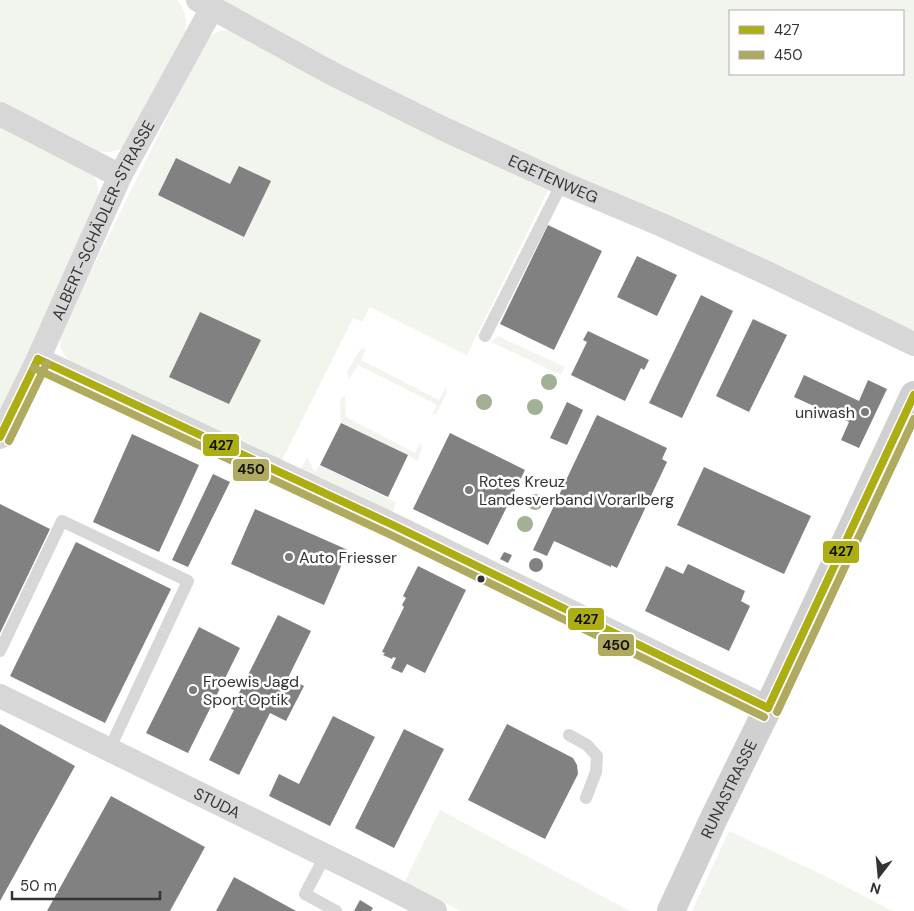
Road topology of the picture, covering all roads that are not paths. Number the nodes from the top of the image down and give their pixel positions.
1 (205, 4) edge
2 (0, 114) edge
3 (120, 176) junction
4 (562, 183) junction
5 (485, 336) dead end
6 (914, 344) edge
7 (38, 359) junction
8 (914, 395) edge
9 (0, 437) edge
10 (0, 651) edge
11 (0, 696) edge
12 (768, 708) junction
13 (569, 735) dead end
14 (109, 750) junction
15 (586, 798) dead end
16 (325, 856) junction
17 (336, 911) edge
18 (435, 911) edge
19 (671, 911) edge

1 - 3 street, ALBERT-SCHÄDLER-STRASSE
1 - 4 street, EGETENWEG
2 - 3 street
3 - 7 street, ALBERT-SCHÄDLER-STRASSE
4 - 5 lane
4 - 6 street, EGETENWEG
7 - 9 street, ALBERT-SCHÄDLER-STRASSE
7 - 12 street
8 - 12 street, RUNASTRASSE
10 - 14 lane
11 - 14 street, STUDA
12 - 19 street, RUNASTRASSE
13 - 15 lane
14 - 16 street, STUDA
16 - 17 lane
16 - 18 street, STUDA

